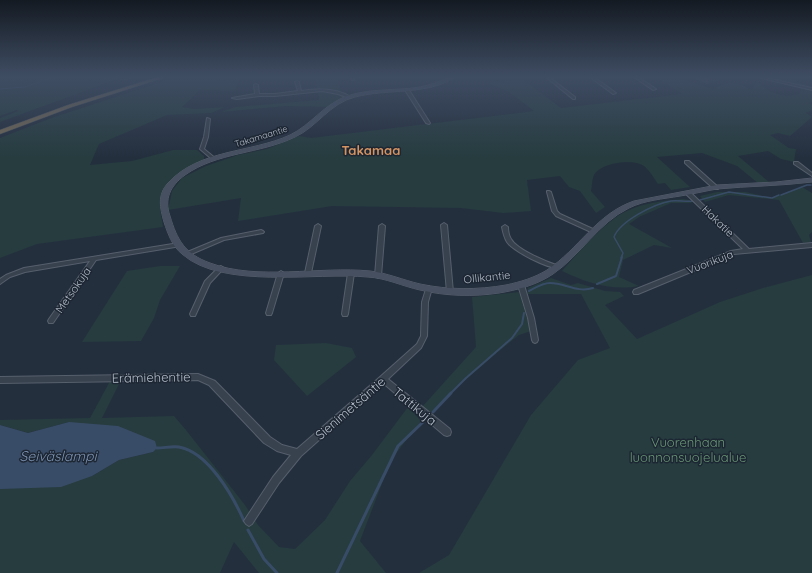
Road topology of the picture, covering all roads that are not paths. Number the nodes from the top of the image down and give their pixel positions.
1 (66, 104) edge
2 (77, 104) edge
3 (335, 104) edge
4 (416, 104) edge
5 (208, 119) dead end
6 (428, 123) dead end
7 (0, 128) edge
8 (0, 132) edge
9 (213, 160) junction
10 (687, 162) dead end
11 (796, 164) dead end
12 (812, 179) edge
13 (716, 188) junction
14 (549, 192) dead end
15 (688, 193) junction
16 (165, 214) joint
17 (444, 225) dead end
18 (318, 226) dead end
19 (382, 226) dead end
20 (505, 227) dead end
21 (593, 231) junction
22 (261, 232) dead end
23 (179, 245) junction
24 (812, 245) edge
25 (747, 250) junction
26 (187, 254) junction
27 (95, 258) junction
28 (557, 267) junction
29 (221, 268) junction
30 (282, 273) junction
31 (308, 273) junction
32 (351, 273) junction
33 (378, 276) junction
34 (0, 282) edge
35 (521, 285) junction
36 (429, 288) junction
37 (450, 292) junction
38 (636, 292) dead end
39 (269, 313) dead end
40 (193, 314) dead end
41 (345, 314) dead end
42 (52, 322) dead end
43 (535, 340) dead end
44 (383, 379) junction
45 (0, 380) edge
46 (447, 432) dead end
47 (298, 453) junction
48 (249, 521) dead end

1 - 7 highway
2 - 8 highway
3 - 9 street, Takamaantie
4 - 6 street
5 - 9 street
9 - 16 street, Takamaantie
10 - 13 street
11 - 12 street
12 - 13 street, Ollikantie
13 - 15 street, Ollikantie
14 - 21 street
15 - 21 street, Ollikantie
15 - 25 street, Hakatie
16 - 23 street, Ollikantie
17 - 37 street
18 - 31 street
19 - 33 street
20 - 28 street
21 - 28 street, Ollikantie
22 - 26 street
23 - 26 street, Ollikantie
23 - 27 street
24 - 25 street, Vuorikuja
25 - 38 street, Vuorikuja
26 - 29 street, Ollikantie
27 - 34 street
27 - 42 street, Metsokuja
28 - 35 street, Ollikantie
29 - 30 street, Ollikantie
29 - 40 street
30 - 31 street, Ollikantie
30 - 39 street
31 - 32 street, Ollikantie
32 - 33 street, Ollikantie
32 - 41 street
33 - 36 street, Ollikantie
35 - 37 street, Ollikantie
35 - 43 street
36 - 37 street, Ollikantie
36 - 44 street, Sienimetsäntie
44 - 46 street, Tattikuja
44 - 47 street, Sienimetsäntie
45 - 47 street, Erämiehentie
47 - 48 street, Sienimetsäntie

